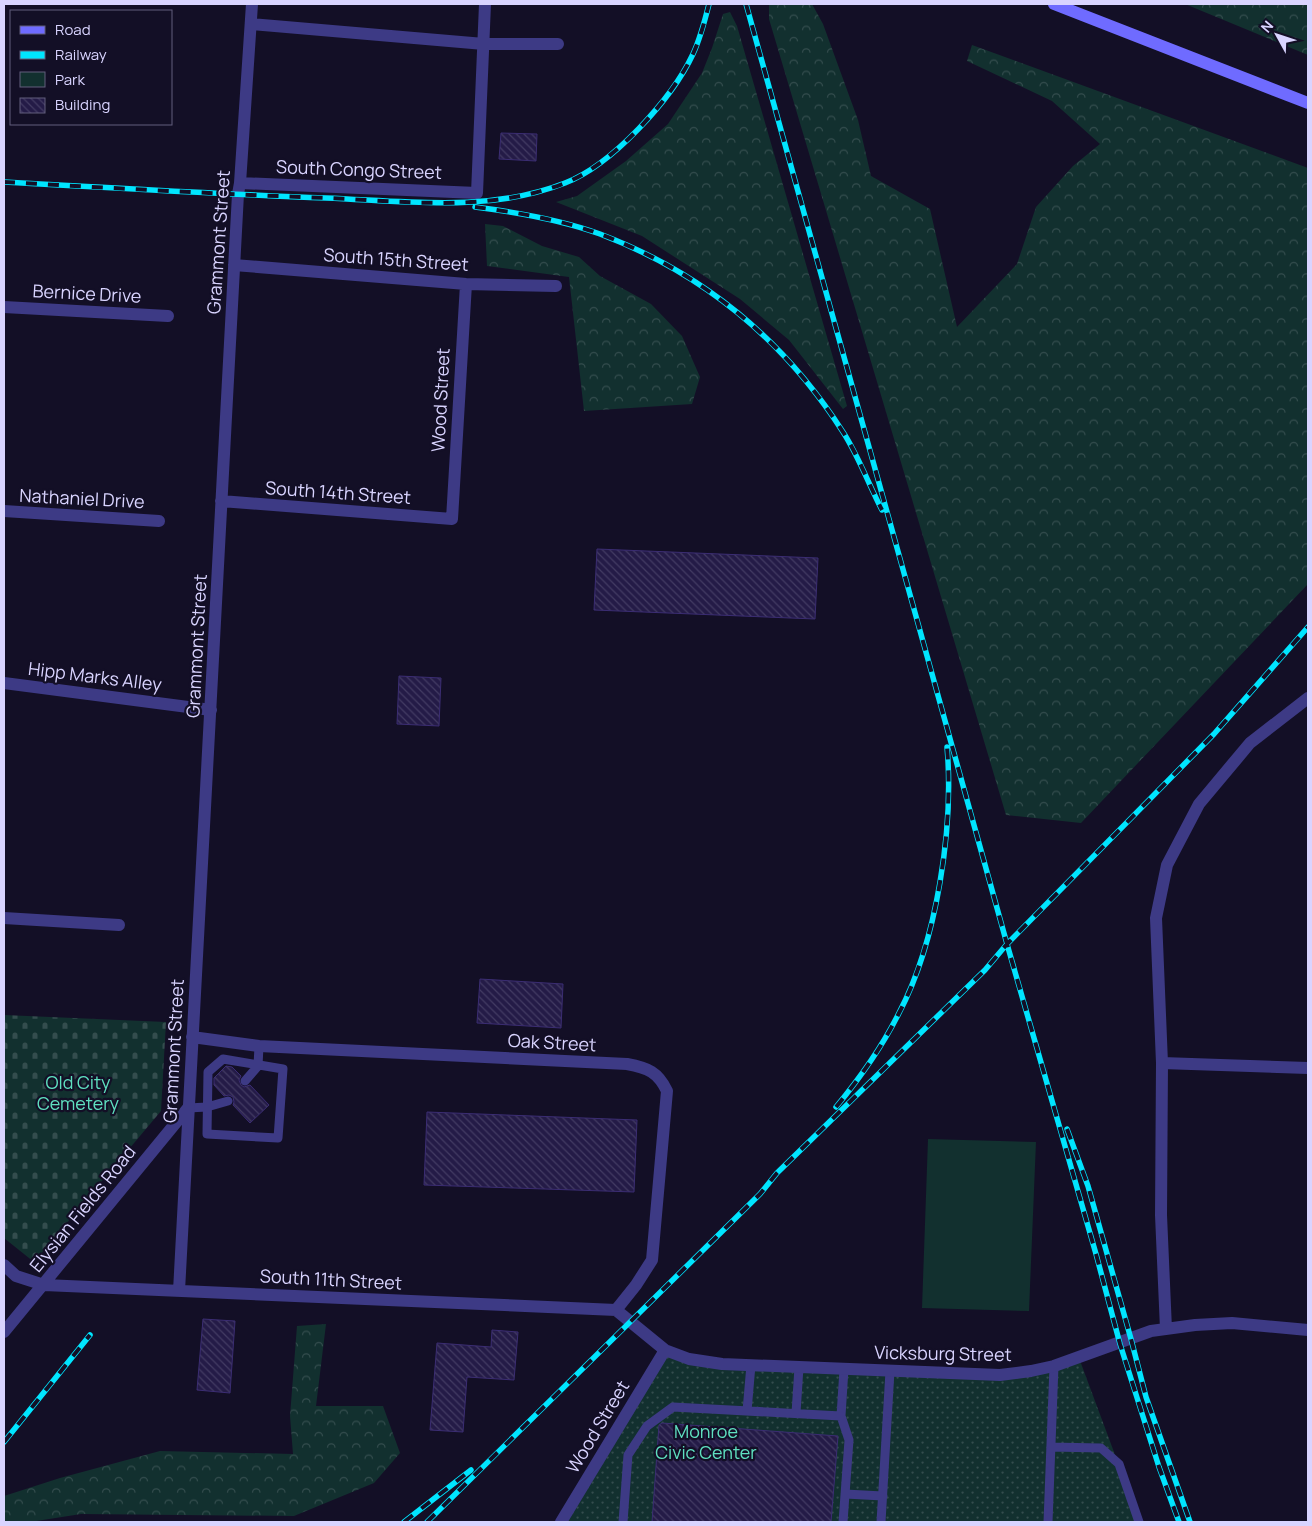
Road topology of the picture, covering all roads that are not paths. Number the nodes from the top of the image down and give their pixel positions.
1 (252, 4) edge
2 (485, 4) edge
3 (1054, 4) edge
4 (252, 24) junction
5 (484, 44) junction
6 (558, 44) dead end
7 (1308, 103) edge
8 (240, 183) junction
9 (234, 265) junction
10 (466, 284) junction
11 (556, 286) dead end
12 (4, 307) edge
13 (168, 316) dead end
14 (221, 502) junction
15 (4, 511) edge
16 (452, 519) joint
17 (158, 521) dead end
18 (4, 683) edge
19 (1308, 698) edge
20 (211, 710) junction
21 (4, 918) edge
22 (119, 925) dead end
23 (192, 1037) junction
24 (259, 1046) junction
25 (1162, 1063) junction
26 (258, 1066) junction
27 (1308, 1068) edge
28 (245, 1081) dead end
29 (228, 1101) dead end
30 (207, 1107) junction
31 (188, 1108) junction
32 (4, 1265) edge
33 (44, 1285) junction
34 (179, 1291) junction
35 (616, 1310) junction
36 (1166, 1329) junction
37 (1308, 1330) edge
38 (4, 1332) edge
39 (665, 1350) junction
40 (751, 1365) junction
41 (1054, 1366) junction
42 (799, 1367) junction
43 (844, 1369) junction
44 (890, 1371) junction
45 (747, 1411) junction
46 (796, 1414) junction
47 (841, 1416) junction
48 (1051, 1447) junction
49 (845, 1494) junction
50 (883, 1496) junction
51 (561, 1522) edge
52 (623, 1522) edge
53 (843, 1522) edge
54 (881, 1522) edge
55 (1048, 1522) edge
56 (1139, 1522) edge

1 - 4 street, Grammont Street
2 - 5 street
3 - 7 main road
4 - 5 street
4 - 8 street, Grammont Street
5 - 6 street
5 - 8 street, South Congo Street
8 - 9 street, Grammont Street
9 - 10 street, South 15th Street
9 - 14 street, Grammont Street
10 - 11 street, South 15th Street
10 - 16 street, Wood Street
12 - 13 street, Bernice Drive
14 - 16 street, South 14th Street
14 - 20 street, Grammont Street
15 - 17 street, Nathaniel Drive
18 - 20 street, Hipp Marks Alley
19 - 25 street
20 - 23 street, Grammont Street
21 - 22 street
23 - 24 street, Oak Street
23 - 31 street, Grammont Street
24 - 26 lane
24 - 35 street, Oak Street
25 - 27 street
25 - 36 street
26 - 28 lane
26 - 30 lane
26 - 30 lane
29 - 30 lane
30 - 31 lane
31 - 33 street, Elysian Fields Road
31 - 34 street, Grammont Street
32 - 33 street, South 11th Street
33 - 34 street, South 11th Street
33 - 38 street, Elysian Fields Road
34 - 35 street, South 11th Street
35 - 39 street, Vicksburg Street
36 - 37 street, Vicksburg Street
36 - 41 street, Vicksburg Street
39 - 40 street, Vicksburg Street
39 - 51 street, Wood Street
40 - 42 street, Vicksburg Street
40 - 45 lane
41 - 44 street, Vicksburg Street
41 - 48 lane
42 - 43 street, Vicksburg Street
42 - 46 lane
43 - 44 street, Vicksburg Street
43 - 47 lane
44 - 50 lane
45 - 46 lane
45 - 52 lane
46 - 47 lane
47 - 49 lane
48 - 55 lane
48 - 56 lane
49 - 50 lane
49 - 53 lane
50 - 54 lane

